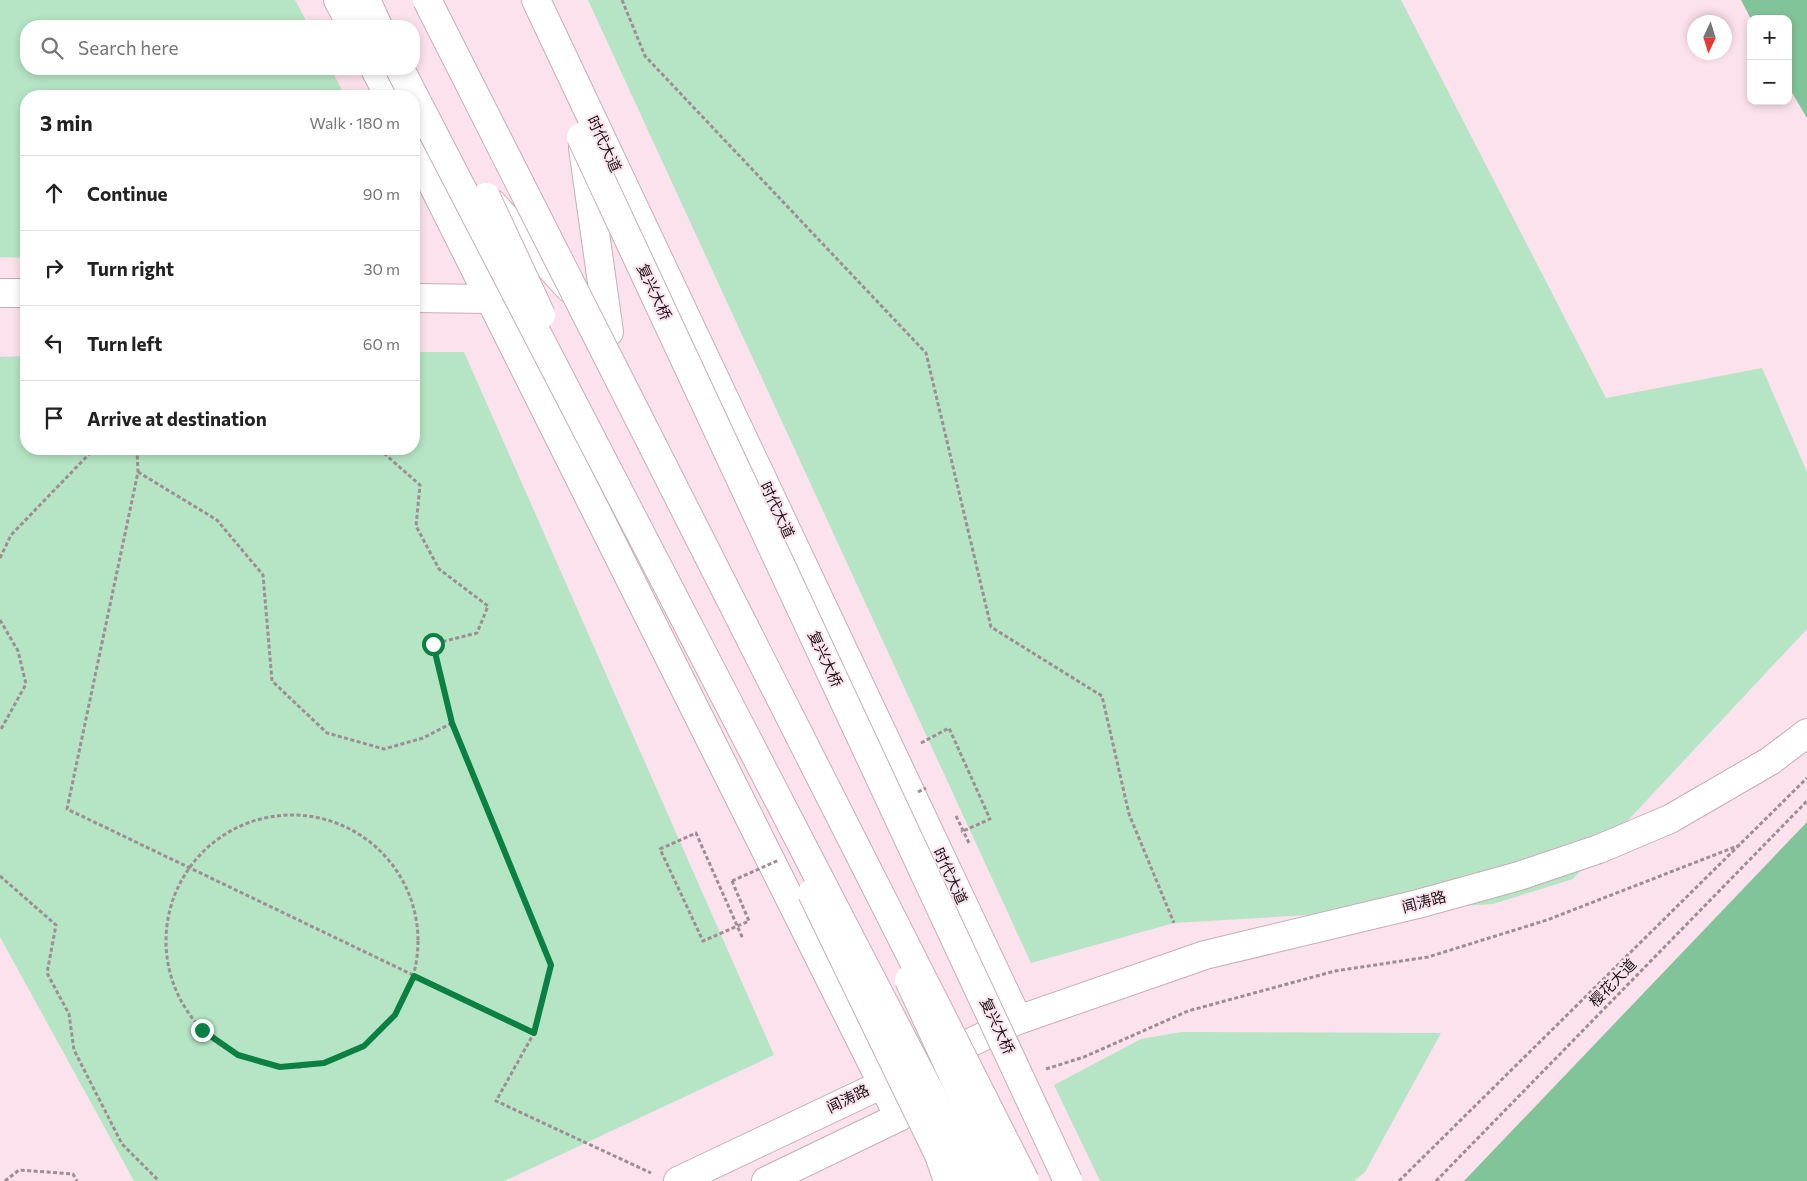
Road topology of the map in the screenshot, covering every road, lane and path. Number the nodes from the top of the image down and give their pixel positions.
1 (338, 0) edge
2 (366, 0) edge
3 (428, 0) edge
4 (622, 0) edge
5 (540, 9) edge
6 (349, 20) edge
7 (375, 20) edge
8 (420, 124) edge
9 (582, 137) junction
10 (420, 142) edge
11 (420, 158) edge
12 (486, 197) junction
13 (0, 293) edge
14 (20, 293) edge
15 (420, 298) edge
16 (490, 300) junction
17 (609, 332) junction
18 (88, 455) edge
19 (137, 455) edge
20 (386, 455) edge
21 (138, 472) junction
22 (0, 558) edge
23 (0, 620) edge
24 (452, 723) junction
25 (0, 731) edge
26 (1807, 733) edge
27 (924, 750) dead end
28 (1807, 778) edge
29 (1807, 801) edge
30 (953, 809) dead end
31 (956, 834) dead end
32 (969, 843) dead end
33 (1740, 845) junction
34 (793, 853) junction
35 (188, 869) junction
36 (0, 876) edge
37 (1174, 923) dead end
38 (743, 939) dead end
39 (414, 976) junction
40 (1018, 1020) junction
41 (534, 1033) junction
42 (1038, 1072) dead end
43 (882, 1083) junction
44 (899, 1117) junction
45 (668, 1179) edge
46 (5, 1181) edge
47 (77, 1181) edge
48 (159, 1181) edge
49 (766, 1181) edge
50 (948, 1181) edge
51 (973, 1181) edge
52 (1002, 1181) edge
53 (1025, 1181) edge
54 (1068, 1181) edge
55 (1399, 1181) edge
56 (1436, 1181) edge

1 - 6 main road
2 - 7 main road
3 - 53 main road, bridge
4 - 37 path
5 - 9 main road
5 - 40 main road, 时代大道
8 - 12 main road
9 - 17 main road, bridge
9 - 54 main road, 复兴大桥, bridge
10 - 51 main road, bridge
11 - 16 main road
12 - 17 main road, bridge
12 - 34 main road, bridge
13 - 14 main road
15 - 16 main road
16 - 43 main road
17 - 52 main road, bridge
18 - 22 path
19 - 21 path
20 - 24 path
21 - 24 path
21 - 35 path
23 - 25 path
24 - 41 path
26 - 40 main road, 闻涛路
27 - 31 path
28 - 33 path
29 - 56 path, 樱花大道
30 - 32 path
33 - 42 path
33 - 55 path
34 - 38 path, bridge
34 - 50 main road, bridge
35 - 39 path
35 - 39 path
35 - 39 path
36 - 48 path
39 - 41 path
40 - 43 main road, 闻涛路
40 - 44 main road, 闻涛路
41 - 45 path
43 - 44 main road
43 - 45 main road, 闻涛路
44 - 49 main road, 闻涛路
46 - 47 path

